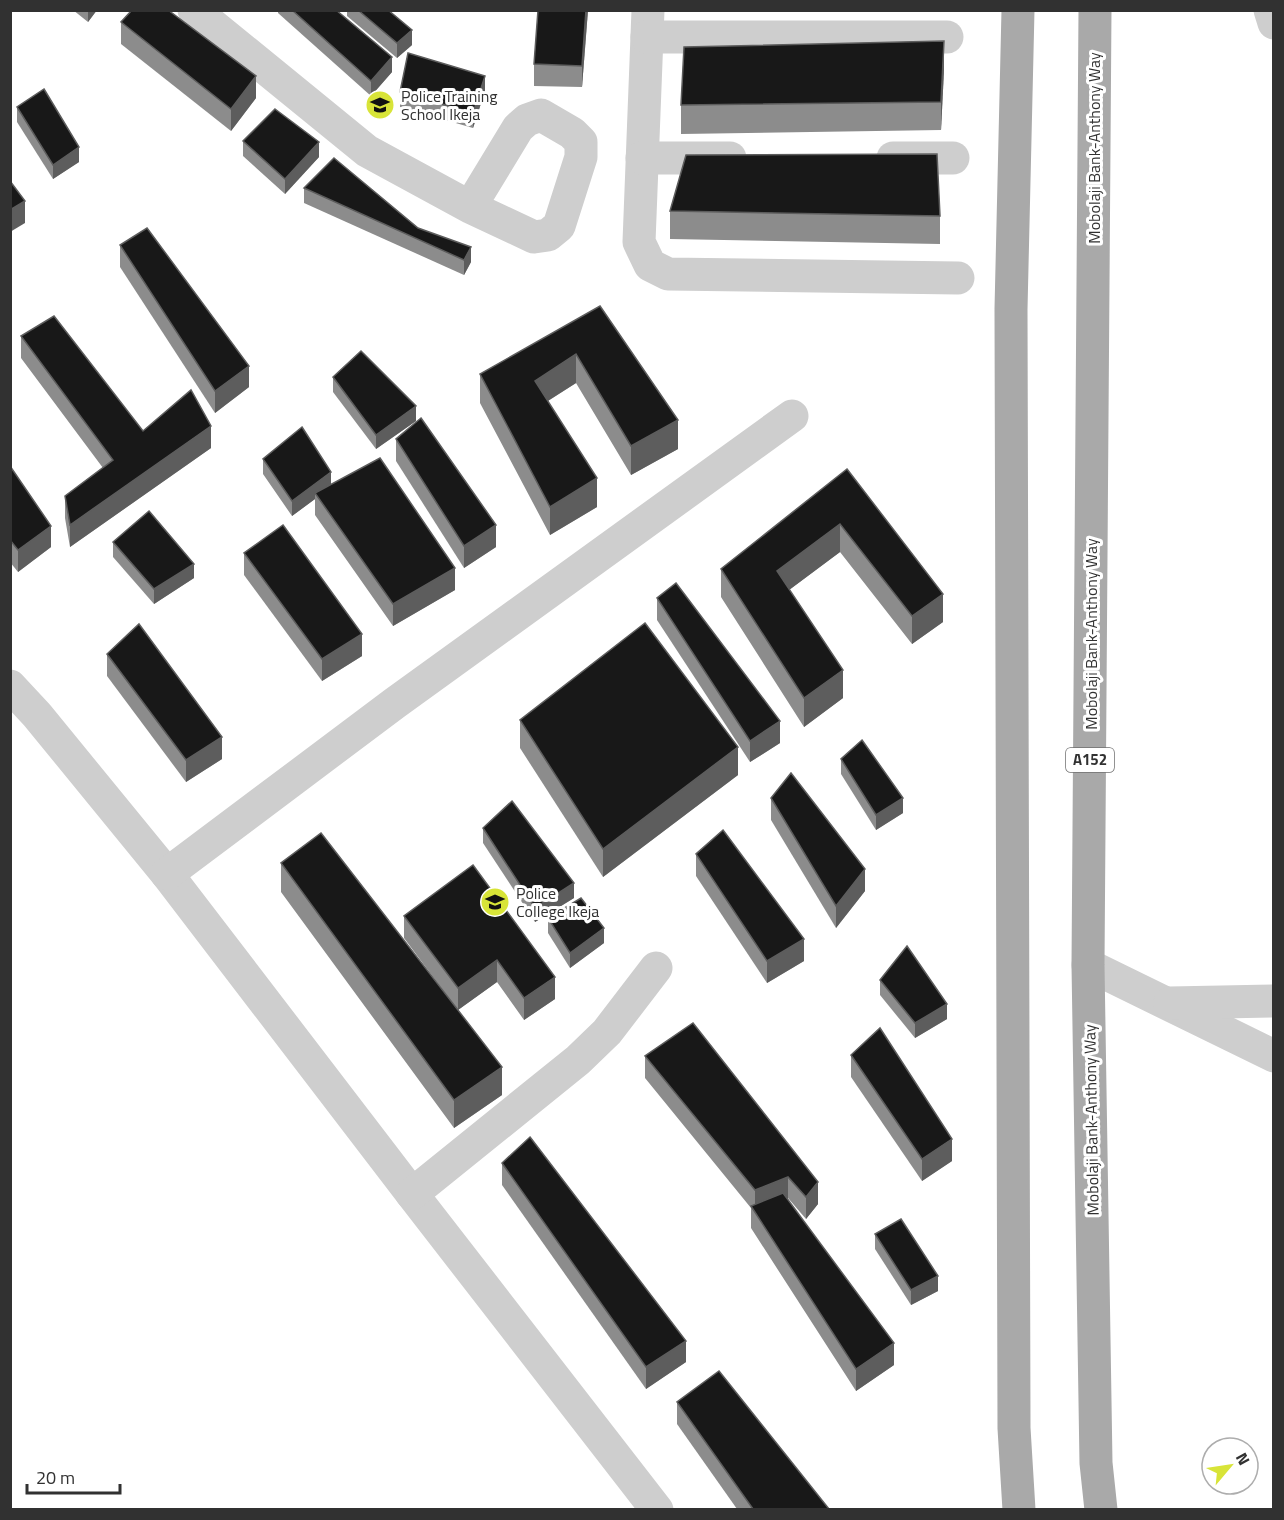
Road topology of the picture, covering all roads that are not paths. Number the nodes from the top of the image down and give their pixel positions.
1 (194, 10) edge
2 (1018, 10) edge
3 (1095, 10) edge
4 (1270, 10) edge
5 (1274, 23) edge
6 (647, 24) edge
7 (948, 37) dead end
8 (642, 158) junction
9 (762, 158) edge
10 (869, 158) edge
11 (953, 158) dead end
12 (470, 207) dead end
13 (958, 278) dead end
14 (792, 416) dead end
15 (10, 686) edge
16 (167, 874) junction
17 (1088, 965) junction
18 (656, 968) dead end
19 (1274, 1001) edge
20 (1165, 1003) junction
21 (1274, 1056) edge
22 (412, 1194) junction
23 (657, 1509) edge
24 (1019, 1509) edge
25 (1101, 1509) edge

1 - 12 lane
2 - 24 main road
3 - 17 main road, Mobolaji Bank-Anthony Way / A152
4 - 5 lane
6 - 7 lane
6 - 8 lane
8 - 9 lane
8 - 13 lane
10 - 11 lane
14 - 16 lane
15 - 16 lane
16 - 22 lane
17 - 20 lane
17 - 25 main road, Mobolaji Bank-Anthony Way / A152
18 - 22 lane
19 - 20 lane
20 - 21 lane
22 - 23 lane

